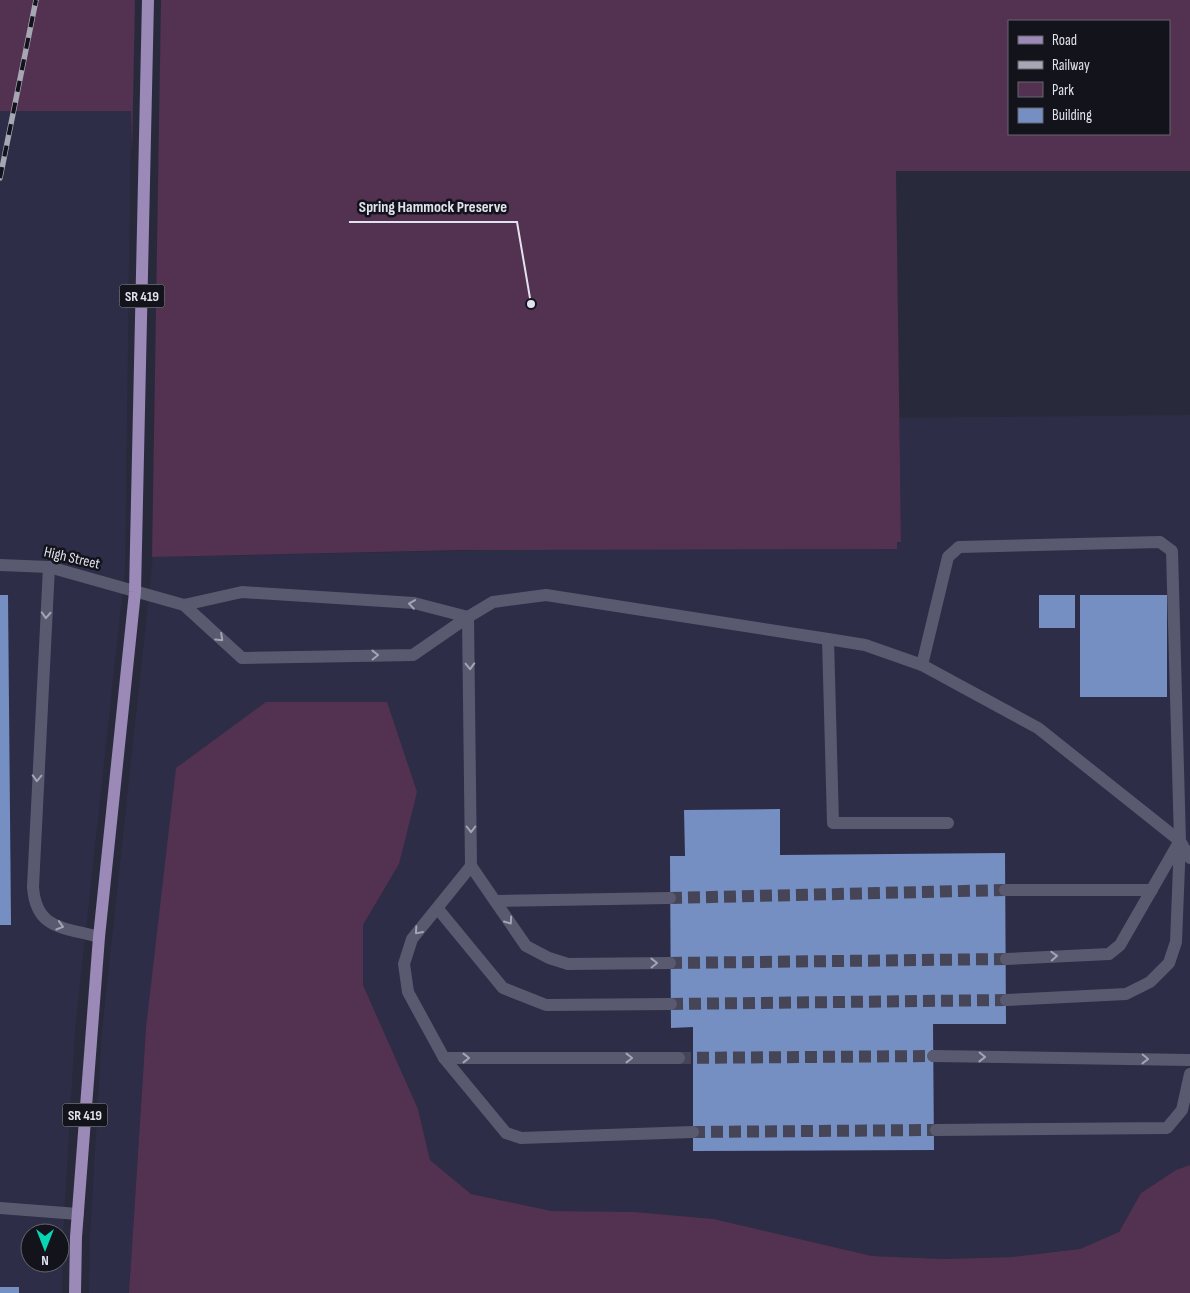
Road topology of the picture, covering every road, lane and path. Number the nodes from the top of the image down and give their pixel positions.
1 (148, 0) edge
2 (0, 565) edge
3 (49, 567) junction
4 (135, 592) junction
5 (184, 605) junction
6 (468, 618) junction
7 (828, 640) junction
8 (922, 664) junction
9 (948, 823) dead end
10 (1180, 841) junction
11 (1190, 858) edge
12 (471, 866) junction
13 (1005, 890) tunnel mouth
14 (1152, 890) junction
15 (670, 898) tunnel mouth
16 (495, 901) junction
17 (438, 909) junction
18 (99, 937) junction
19 (1006, 959) tunnel mouth
20 (670, 963) tunnel mouth
21 (1006, 1000) tunnel mouth
22 (671, 1004) tunnel mouth
23 (933, 1056) tunnel mouth
24 (444, 1058) junction
25 (679, 1058) tunnel mouth
26 (1190, 1060) edge
27 (1190, 1074) edge
28 (936, 1130) tunnel mouth
29 (693, 1132) tunnel mouth
30 (0, 1208) edge
31 (78, 1214) junction
32 (75, 1293) edge

1 - 4 main road, SR 419
2 - 3 street, High Street
3 - 4 street, High Street
3 -> 18 street
4 - 5 street, High Street
4 - 18 main road, SR 419
6 -> 5 street
5 -> 6 street
6 - 7 street
6 -> 12 street
7 - 8 street
7 - 9 street
8 - 10 street
8 - 10 street
10 - 11 street
10 - 14 street
10 - 21 street
12 - 16 street
12 - 17 street
13 - 14 street
19 -> 14 street
15 - 16 street
16 -> 20 street
17 - 22 street
17 -> 24 street
18 - 31 main road, SR 419
23 -> 26 street
24 -> 25 street
24 - 29 street
27 - 28 street
30 - 31 street
31 - 32 main road, SR 419

